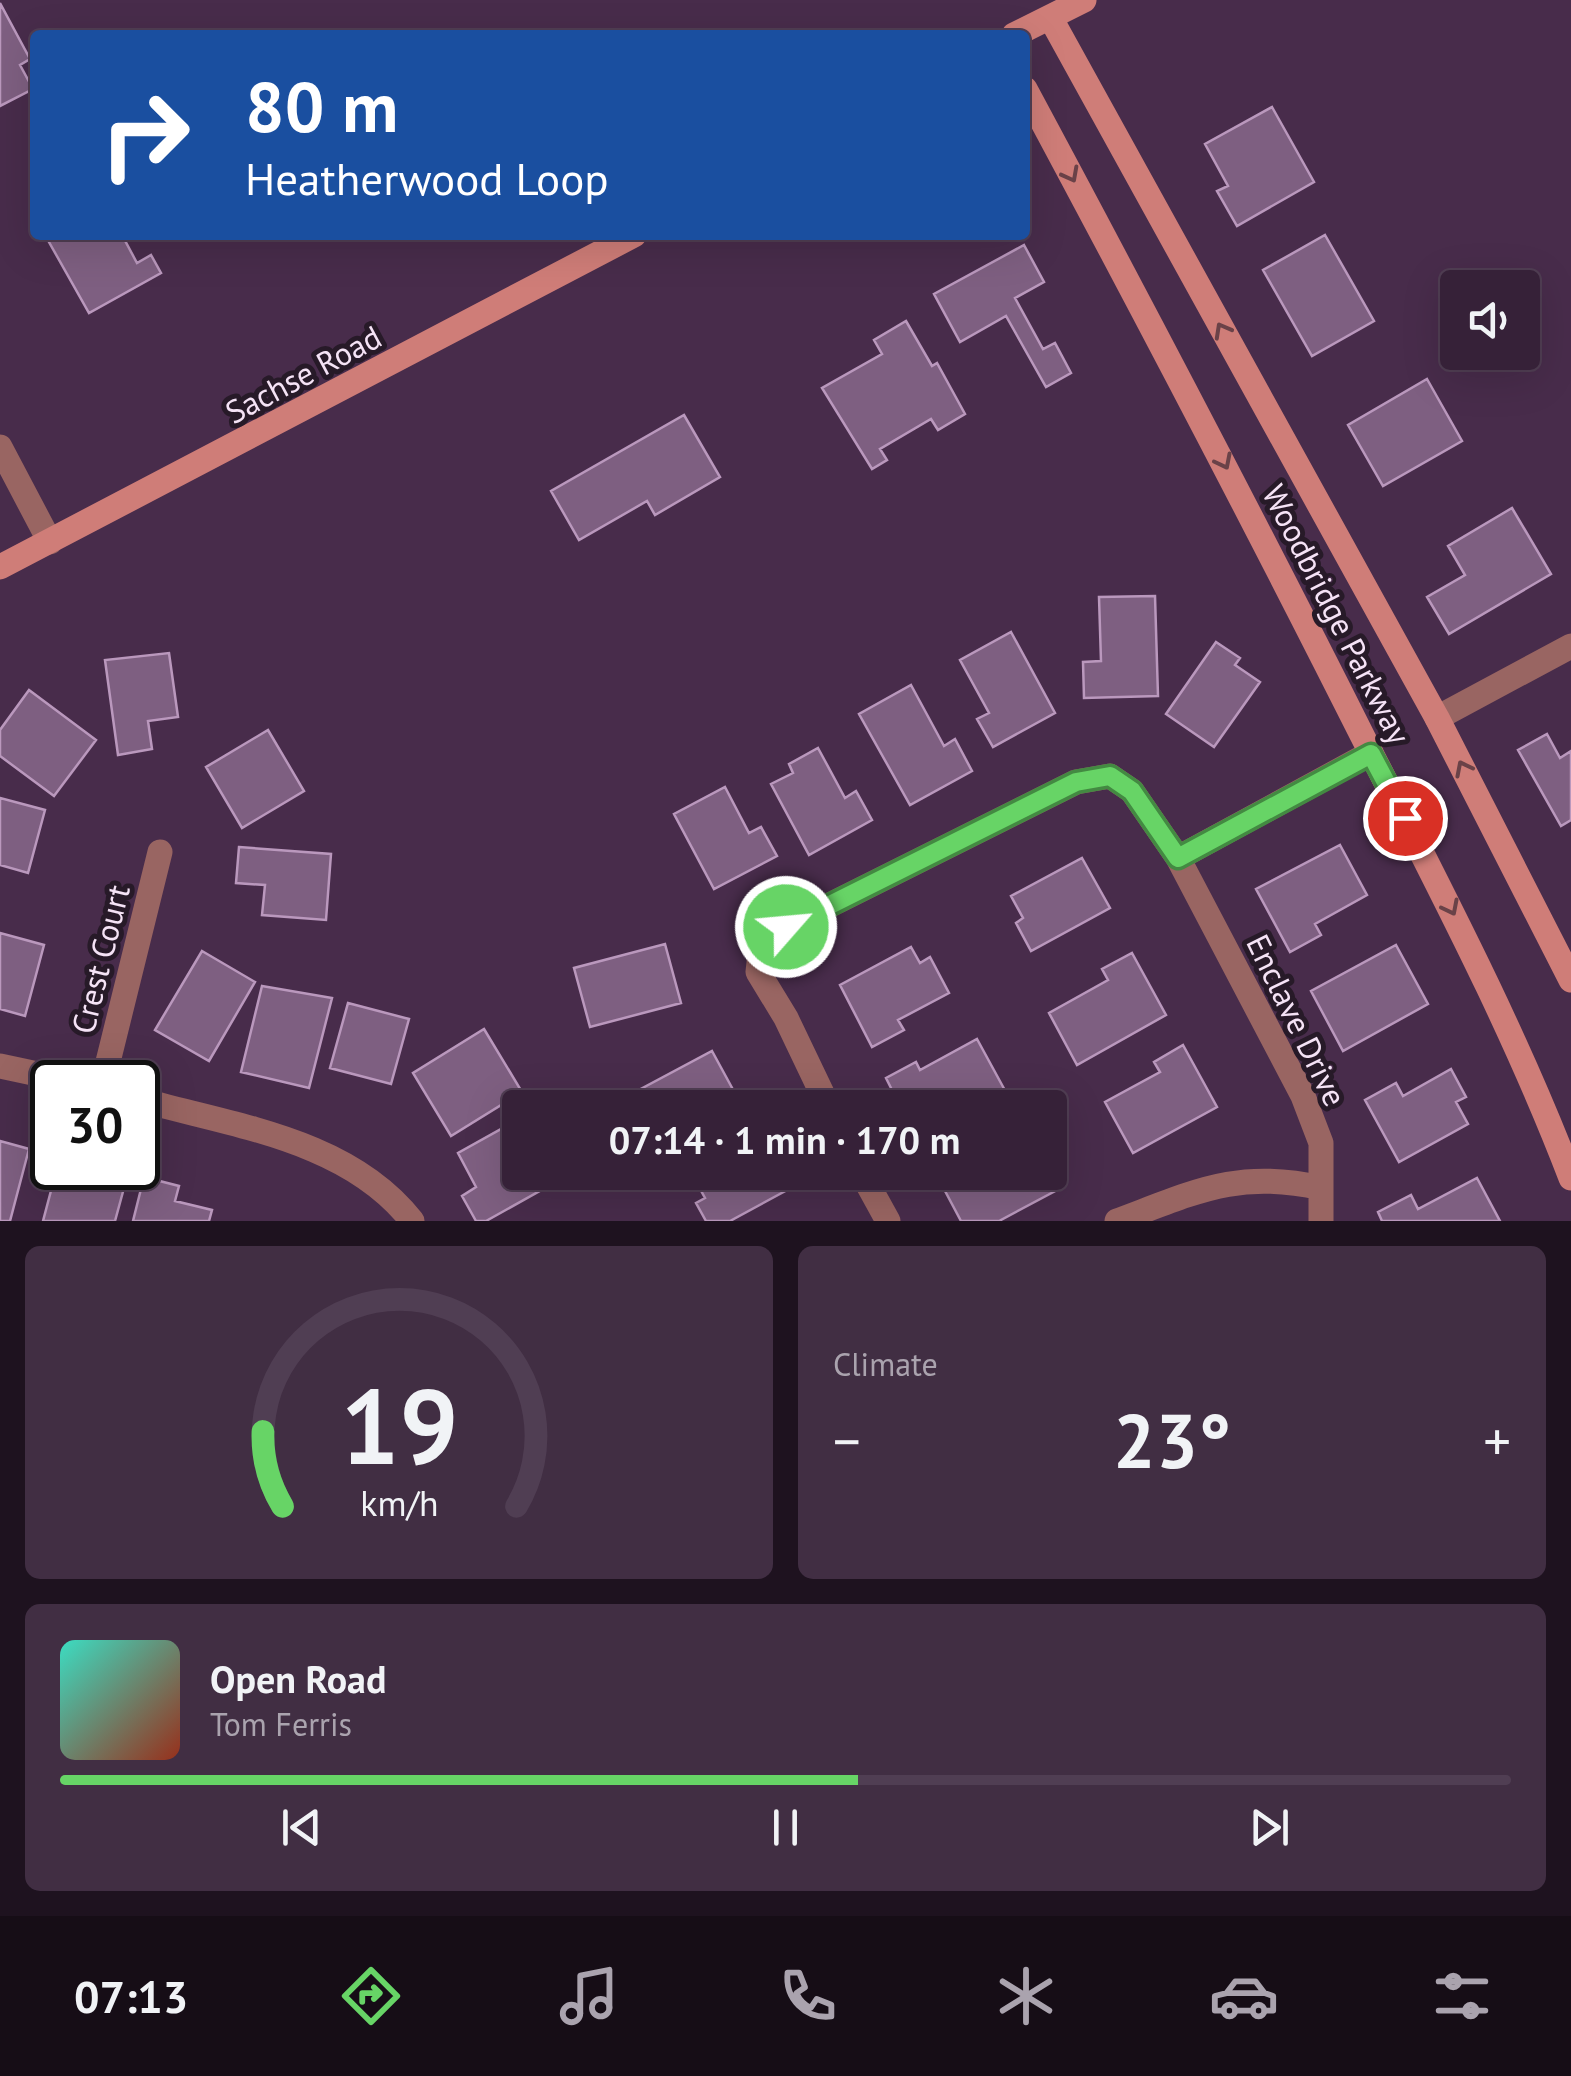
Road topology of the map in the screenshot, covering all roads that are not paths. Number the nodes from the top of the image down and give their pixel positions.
1 (1084, 0) edge
2 (1050, 18) junction
3 (1025, 30) edge
4 (1030, 99) edge
5 (624, 240) edge
6 (0, 447) edge
7 (50, 542) junction
8 (0, 567) edge
9 (1571, 646) edge
10 (1438, 718) junction
11 (1371, 754) junction
12 (160, 852) dead end
13 (1178, 858) junction
14 (1571, 980) edge
15 (108, 1060) edge
16 (0, 1066) edge
17 (30, 1072) edge
18 (820, 1090) edge
19 (160, 1105) edge
20 (1571, 1178) edge
21 (1322, 1188) junction
22 (870, 1190) edge
23 (412, 1221) edge
24 (888, 1221) edge
25 (1118, 1221) edge
26 (1321, 1221) edge

1 - 2 main road
2 - 3 main road
10 -> 2 main road, Woodbridge Parkway
4 -> 11 main road, Woodbridge Parkway
5 - 7 main road, Sachse Road
6 - 7 street
7 - 8 main road, Sachse Road
9 - 10 street
14 -> 10 main road, Woodbridge Parkway
11 - 13 street
11 -> 20 main road, Woodbridge Parkway
12 - 15 street, Crest Court
13 - 18 street, Enclave Drive
13 - 21 street, Enclave Drive
16 - 17 street
19 - 23 street
21 - 25 street
21 - 26 street, Enclave Drive
22 - 24 street

